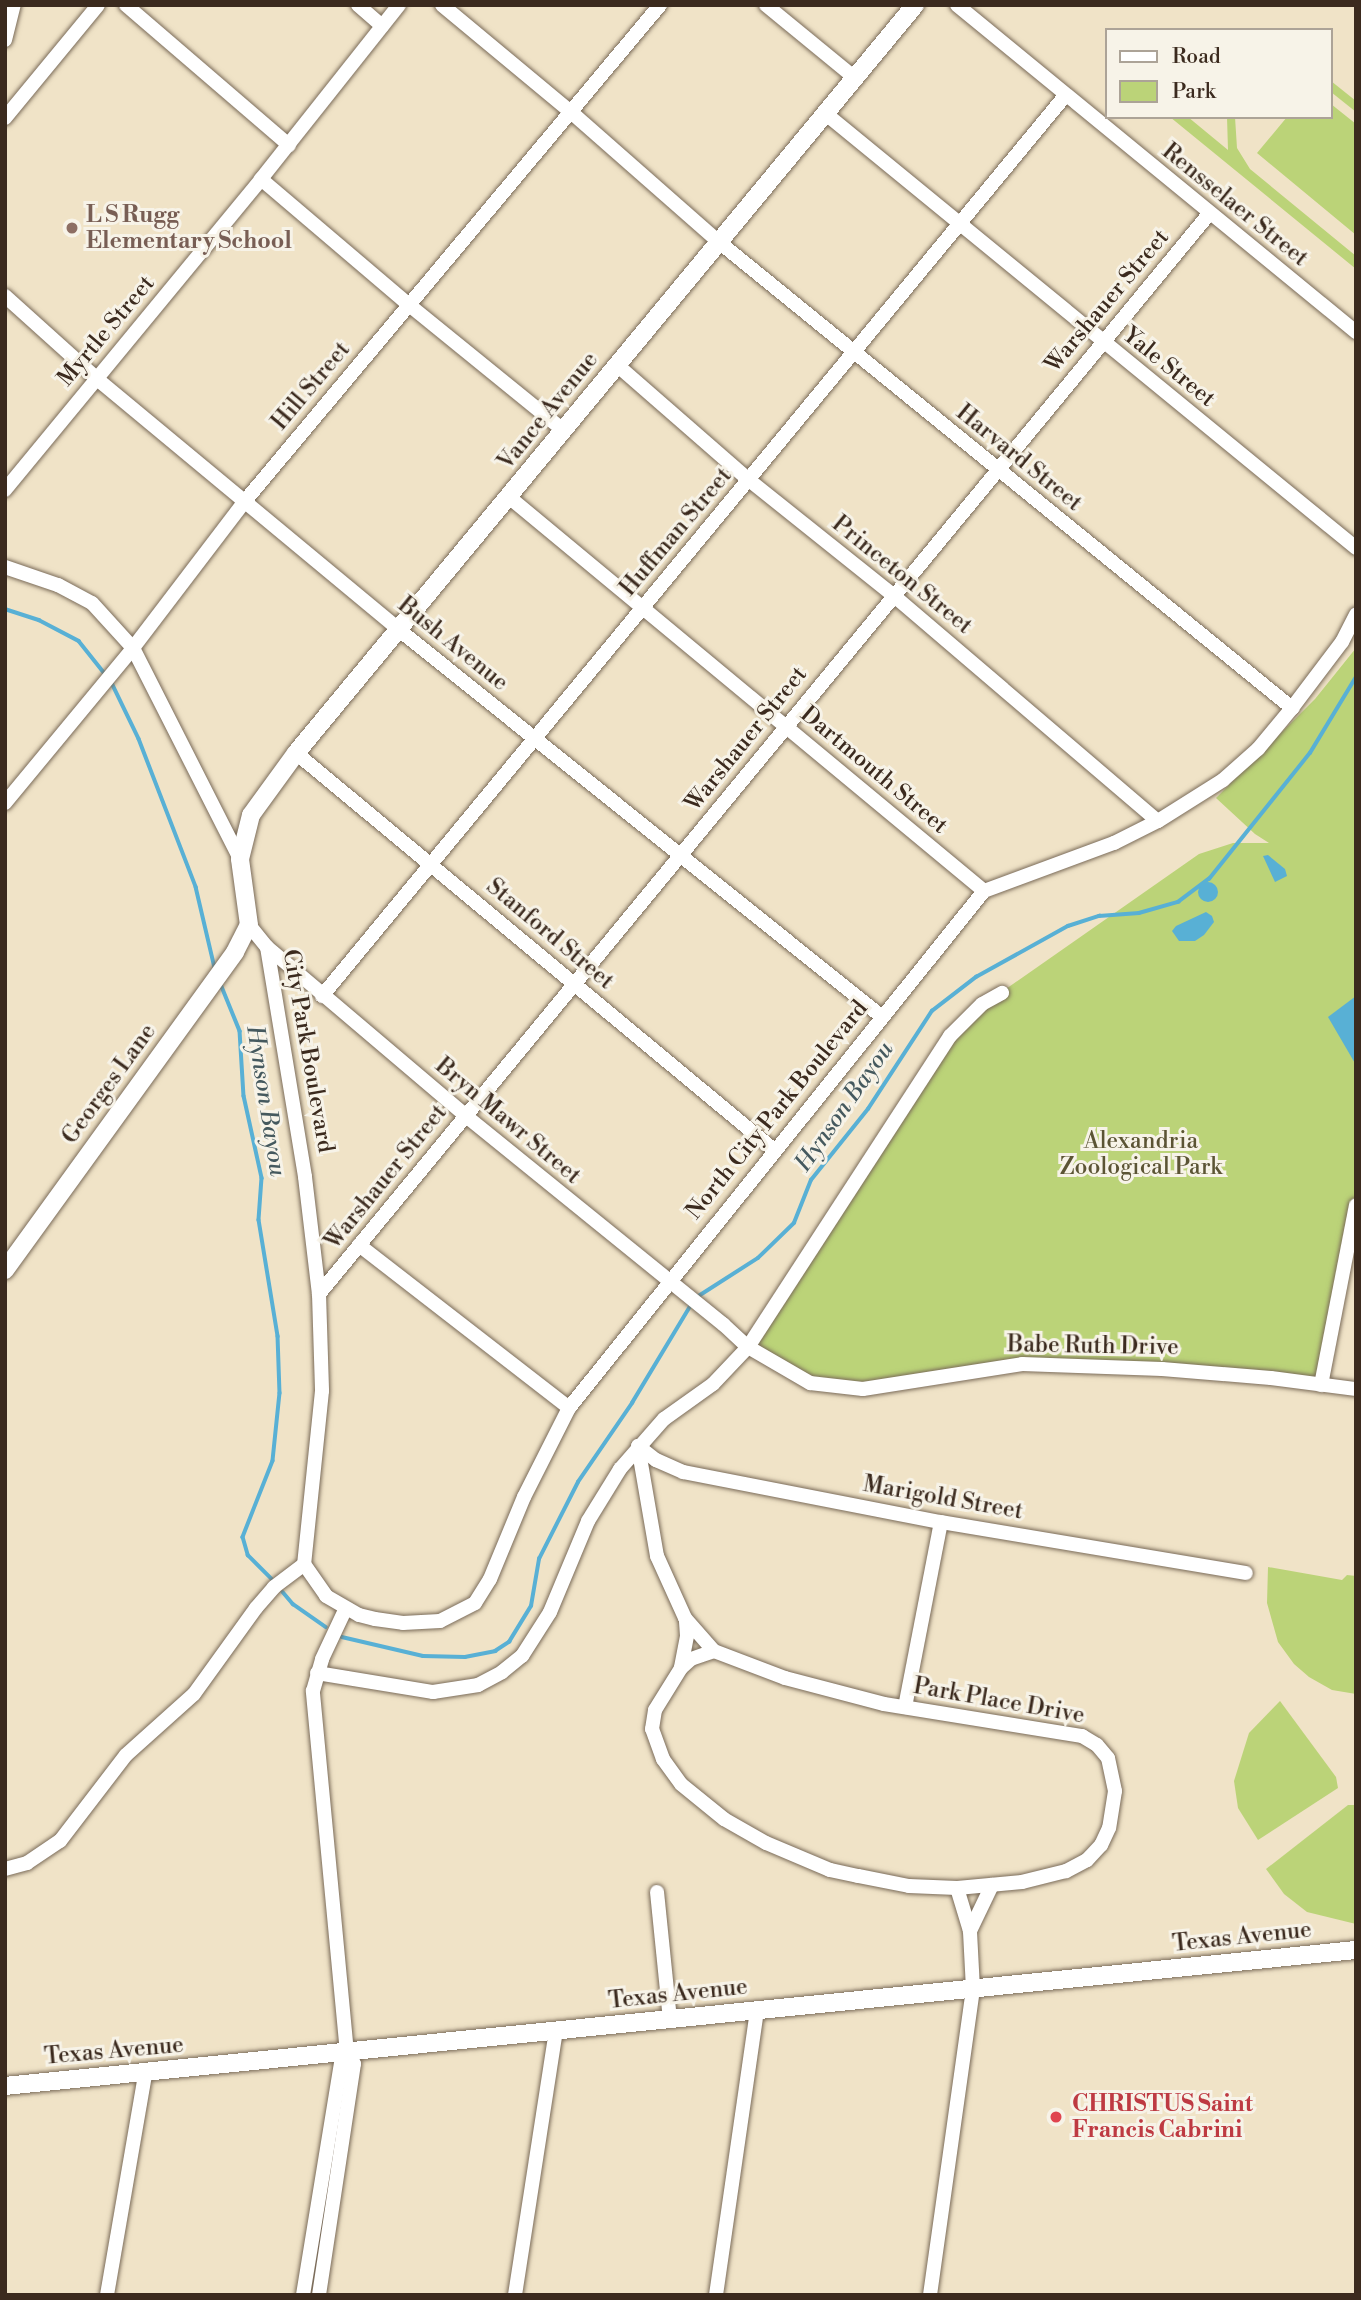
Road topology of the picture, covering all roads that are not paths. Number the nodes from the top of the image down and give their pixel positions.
1 (14, 5) edge
2 (98, 5) edge
3 (126, 5) edge
4 (358, 5) edge
5 (399, 5) edge
6 (660, 5) edge
7 (766, 5) edge
8 (915, 5) edge
9 (957, 5) edge
10 (447, 7) edge
11 (382, 26) junction
12 (5, 40) edge
13 (855, 78) junction
14 (1065, 96) junction
15 (571, 112) junction
16 (826, 114) junction
17 (5, 118) edge
18 (289, 145) junction
19 (261, 179) junction
20 (1209, 214) junction
21 (960, 224) junction
22 (719, 242) junction
23 (5, 296) edge
24 (408, 304) junction
25 (1356, 332) edge
26 (1102, 342) junction
27 (853, 354) junction
28 (617, 365) junction
29 (96, 378) junction
30 (563, 430) junction
31 (997, 469) junction
32 (748, 480) junction
33 (5, 490) edge
34 (509, 497) junction
35 (245, 501) junction
36 (1356, 548) edge
37 (5, 567) edge
38 (893, 595) junction
39 (643, 608) junction
40 (1356, 614) edge
41 (398, 629) junction
42 (134, 648) junction
43 (1292, 708) junction
44 (786, 726) junction
45 (534, 740) junction
46 (296, 753) junction
47 (5, 803) edge
48 (1158, 821) junction
49 (679, 856) junction
50 (240, 859) junction
51 (430, 865) junction
52 (984, 891) junction
53 (249, 925) junction
54 (267, 947) junction
55 (574, 984) junction
56 (1002, 993) dead end
57 (322, 996) junction
58 (881, 1016) junction
59 (466, 1116) junction
60 (774, 1150) junction
61 (1356, 1205) edge
62 (359, 1245) junction
63 (5, 1270) edge
64 (668, 1282) junction
65 (319, 1294) junction
66 (723, 1324) joint
67 (748, 1347) junction
68 (1321, 1385) junction
69 (1356, 1389) edge
70 (569, 1408) junction
71 (638, 1446) junction
72 (941, 1522) junction
73 (304, 1564) junction
74 (1246, 1573) dead end
75 (346, 1608) junction
76 (685, 1618) junction
77 (713, 1651) junction
78 (681, 1668) junction
79 (317, 1673) junction
80 (905, 1707) junction
81 (5, 1869) edge
82 (992, 1885) junction
83 (957, 1888) junction
84 (657, 1892) dead end
85 (971, 1931) junction
86 (1356, 1950) edge
87 (973, 1989) junction
88 (757, 2011) junction
89 (670, 2020) junction
90 (556, 2031) junction
91 (347, 2053) junction
92 (145, 2074) junction
93 (5, 2086) edge
94 (107, 2295) edge
95 (303, 2295) edge
96 (319, 2295) edge
97 (515, 2295) edge
98 (716, 2295) edge
99 (930, 2295) edge

1 - 12 street
2 - 17 street
3 - 18 street
4 - 11 street
5 - 11 street, Myrtle Street
6 - 15 street, Hill Street
7 - 13 street
8 - 13 street, Vance Avenue
9 - 14 street, Rensselaer Street
10 - 15 street, Harvard Street
11 - 18 street, Myrtle Street
13 - 16 street, Vance Avenue
14 - 20 street, Rensselaer Street
14 - 21 street, Huffman Street
15 - 22 street, Harvard Street
15 - 24 street, Hill Street
16 - 21 street, Yale Street
16 - 22 street, Vance Avenue
18 - 19 street, Myrtle Street
19 - 24 street
19 - 29 street, Myrtle Street
20 - 25 street, Rensselaer Street
20 - 26 street, Warshauer Street
21 - 26 street, Yale Street
21 - 27 street, Huffman Street
22 - 27 street, Harvard Street
22 - 28 street, Vance Avenue
23 - 29 street, Bush Avenue
24 - 30 street
24 - 35 street, Hill Street
26 - 31 street, Warshauer Street
26 - 36 street, Yale Street
27 - 31 street, Harvard Street
27 - 32 street, Huffman Street
28 - 30 street, Vance Avenue
28 - 32 street, Princeton Street
29 - 33 street, Myrtle Street
29 - 35 street, Bush Avenue
30 - 34 street, Vance Avenue
31 - 38 street, Warshauer Street
31 - 43 street, Harvard Street
32 - 38 street, Princeton Street
32 - 39 street, Huffman Street
34 - 39 street, Dartmouth Street
34 - 41 street, Vance Avenue
35 - 41 street, Bush Avenue
35 - 42 street, Hill Street
37 - 42 street
38 - 44 street, Warshauer Street
38 - 48 street, Princeton Street
39 - 44 street, Dartmouth Street
39 - 45 street, Huffman Street
40 - 43 street
41 - 45 street, Bush Avenue
41 - 46 street, Vance Avenue
42 - 47 street, Hill Street
42 - 50 street
43 - 48 street
44 - 49 street, Warshauer Street
44 - 52 street, Dartmouth Street
45 - 49 street, Bush Avenue
45 - 51 street, Huffman Street
46 - 50 street, Vance Avenue
46 - 51 street, Stanford Street
48 - 52 street
49 - 55 street, Warshauer Street
49 - 58 street, Bush Avenue
50 - 53 street
51 - 55 street, Stanford Street
51 - 57 street, Huffman Street
52 - 58 street, North City Park Boulevard
53 - 54 street, City Park Boulevard
53 - 63 street, Georges Lane
54 - 57 street, Bryn Mawr Street
54 - 65 street, City Park Boulevard
55 - 59 street, Warshauer Street
55 - 60 street, Stanford Street
56 - 67 street
57 - 59 street, Bryn Mawr Street
58 - 60 street, North City Park Boulevard
59 - 62 street, Warshauer Street
59 - 64 street, Bryn Mawr Street
60 - 64 street, North City Park Boulevard
61 - 68 street
62 - 65 street, Warshauer Street
62 - 70 street
64 - 66 street, Bryn Mawr Street
64 - 70 street, North City Park Boulevard
65 - 73 street, City Park Boulevard
66 - 67 street, Babe Ruth Drive
67 - 68 street, Babe Ruth Drive
67 - 71 street
68 - 69 street, Babe Ruth Drive
70 - 75 street, North City Park Boulevard
71 - 72 street, Marigold Street
71 - 76 street
71 - 79 street
72 - 74 street, Marigold Street
72 - 80 street
73 - 75 street, North City Park Boulevard
73 - 81 street
75 - 79 street
76 - 77 street
76 - 78 street
77 - 78 street, Park Place Drive
77 - 80 street, Park Place Drive
78 - 83 street, Park Place Drive
79 - 91 street
80 - 82 street, Park Place Drive
82 - 83 street, Park Place Drive
82 - 85 street
83 - 85 street
84 - 89 street
85 - 87 street
86 - 87 street, Texas Avenue
87 - 88 street, Texas Avenue
87 - 99 street
88 - 89 street, Texas Avenue
88 - 98 street
89 - 90 street, Texas Avenue
90 - 91 street, Texas Avenue
90 - 97 street
91 - 92 street, Texas Avenue
91 - 95 street
91 - 96 street
92 - 93 street, Texas Avenue
92 - 94 street

